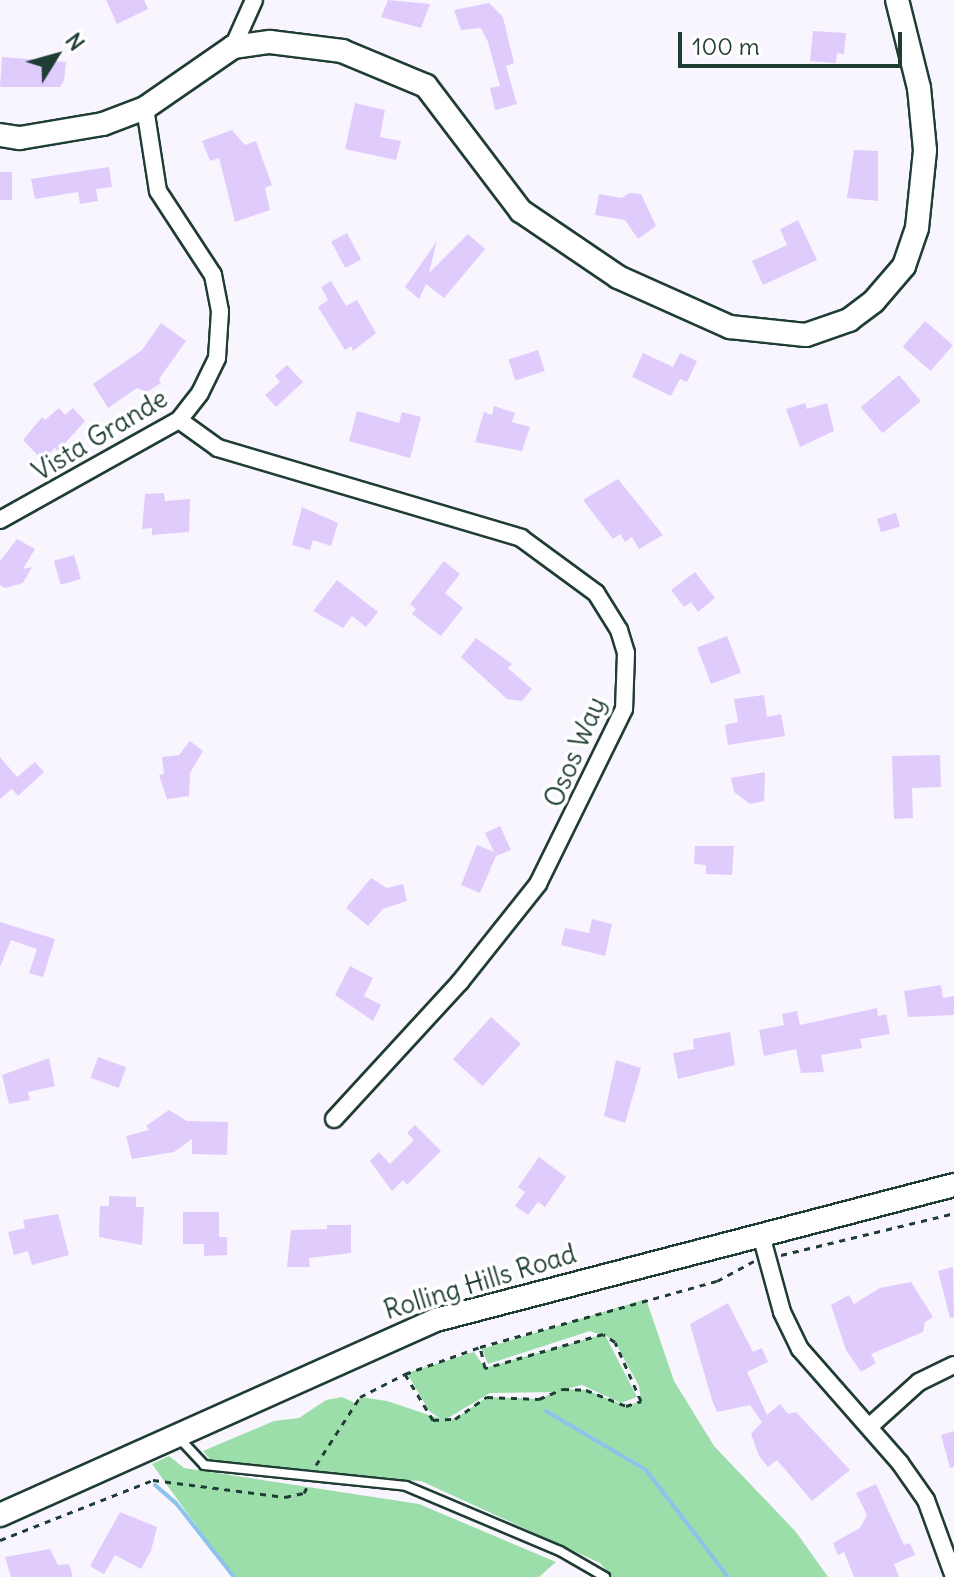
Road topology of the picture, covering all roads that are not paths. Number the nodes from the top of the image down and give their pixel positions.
1 (254, 0) edge
2 (897, 0) edge
3 (233, 47) junction
4 (145, 108) junction
5 (0, 135) edge
6 (179, 420) junction
7 (0, 520) edge
8 (334, 1119) dead end
9 (954, 1185) edge
10 (761, 1235) junction
11 (954, 1365) edge
12 (869, 1427) junction
13 (177, 1435) junction
14 (0, 1515) edge
15 (605, 1577) edge
16 (954, 1577) edge

1 - 3 street
2 - 3 street
3 - 4 street
4 - 5 street
4 - 6 street, Vista Grande
6 - 7 street, Vista Grande
6 - 8 street, Osos Way
9 - 10 street, Rolling Hills Road
10 - 12 street
10 - 13 street, Rolling Hills Road
11 - 12 street
12 - 16 street
13 - 14 street, Rolling Hills Road
13 - 15 lane

